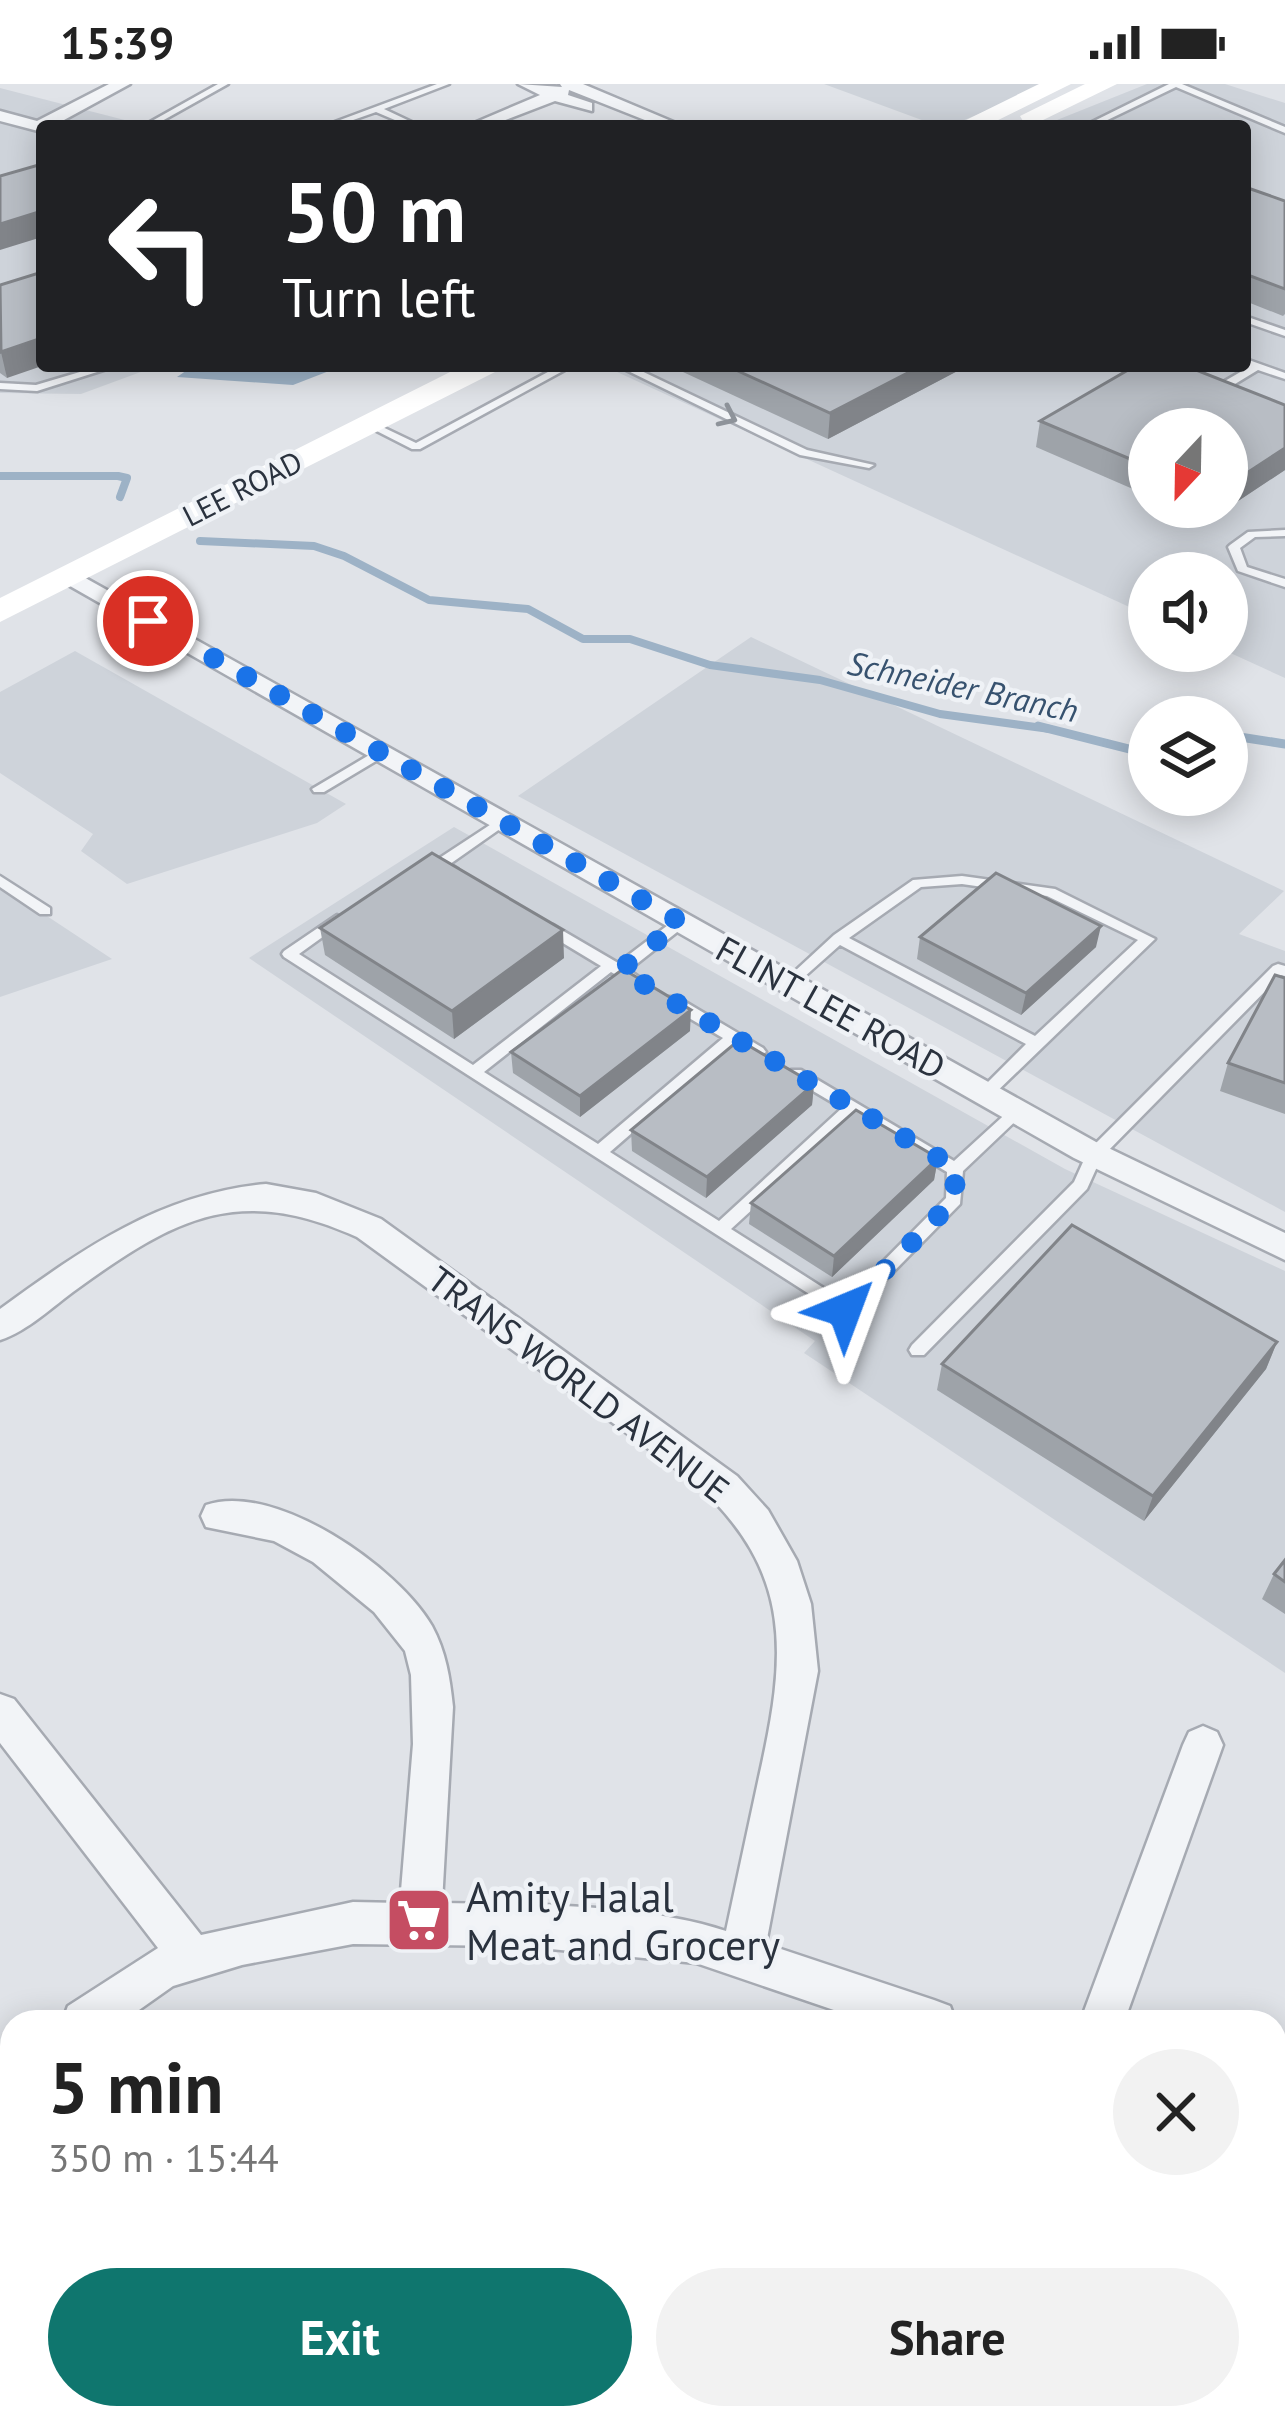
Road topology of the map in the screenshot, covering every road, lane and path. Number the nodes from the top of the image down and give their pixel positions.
1 (122, 84) edge
2 (224, 84) edge
3 (446, 84) edge
4 (526, 84) edge
5 (1059, 84) edge
6 (1105, 84) edge
7 (1176, 84) edge
8 (566, 88) edge
9 (376, 109) junction
10 (0, 116) edge
11 (53, 120) edge
12 (158, 120) edge
13 (345, 120) edge
14 (402, 120) edge
15 (496, 120) edge
16 (621, 120) edge
17 (658, 120) edge
18 (979, 120) edge
19 (1024, 120) edge
20 (1101, 120) edge
21 (36, 125) edge
22 (1285, 130) edge
23 (1251, 321) edge
24 (1285, 333) edge
25 (1251, 363) edge
26 (91, 372) edge
27 (421, 372) edge
28 (473, 372) edge
29 (556, 372) edge
30 (636, 372) edge
31 (1240, 372) edge
32 (1285, 376) edge
33 (0, 386) edge
34 (1243, 395) edge
35 (368, 424) junction
36 (869, 465) dead end
37 (1285, 533) edge
38 (71, 577) junction
39 (0, 580) edge
40 (1285, 583) edge
41 (0, 612) edge
42 (381, 752) junction
43 (319, 789) dead end
44 (502, 821) junction
45 (0, 880) edge
46 (478, 886) edge
47 (359, 904) edge
48 (44, 911) dead end
49 (535, 920) edge
50 (681, 922) junction
51 (838, 938) junction
52 (615, 968) junction
53 (1285, 971) edge
54 (789, 983) junction
55 (733, 1037) junction
56 (1036, 1043) junction
57 (474, 1072) junction
58 (985, 1094) junction
59 (853, 1108) junction
60 (1017, 1112) junction
61 (598, 1152) junction
62 (1094, 1155) junction
63 (956, 1168) junction
64 (720, 1229) junction
65 (1285, 1247) edge
66 (0, 1327) edge
67 (918, 1350) dead end
68 (219, 1516) dead end
69 (0, 1712) edge
70 (1204, 1745) dead end
71 (418, 1924) junction
72 (742, 1957) junction
73 (193, 1959) junction
74 (101, 2010) edge
75 (899, 2010) edge
76 (1106, 2010) edge

1 - 11 street
2 - 12 lane
3 - 9 lane
4 - 8 street
5 - 18 street
6 - 19 street
7 - 20 lane
7 - 22 lane
8 - 15 street
8 - 16 street
8 - 17 street
9 - 13 lane
9 - 14 lane
10 - 21 street
23 - 24 lane
25 - 32 lane
26 - 33 lane
27 - 39 street, LEE ROAD
28 - 35 street, LEE ROAD
29 - 35 lane
30 -> 36 lane
31 - 34 lane
35 - 38 street, LEE ROAD
37 - 40 lane
38 - 41 street, LEE ROAD
38 - 42 street, FLINT LEE ROAD
42 - 43 lane
42 - 44 street, FLINT LEE ROAD
44 - 46 lane
44 - 50 street, FLINT LEE ROAD
45 - 48 lane
47 - 57 lane
49 - 52 lane
50 - 52 lane
50 - 54 street, FLINT LEE ROAD
51 - 54 lane
51 - 56 lane
51 - 56 lane
52 - 55 lane
52 - 57 lane
53 - 62 lane
54 - 58 street, FLINT LEE ROAD
55 - 59 lane
55 - 61 lane
56 - 58 lane
57 - 61 lane
58 - 60 street, FLINT LEE ROAD
59 - 63 lane
59 - 64 lane
60 - 62 street, FLINT LEE ROAD
60 - 63 lane
61 - 64 lane
62 - 65 street, FLINT LEE ROAD
62 - 67 lane
63 - 64 lane
66 - 72 street, TRANS WORLD AVENUE
68 - 71 street
69 - 73 street
70 - 76 street
71 - 72 street
71 - 73 street
72 - 75 street
73 - 74 street

